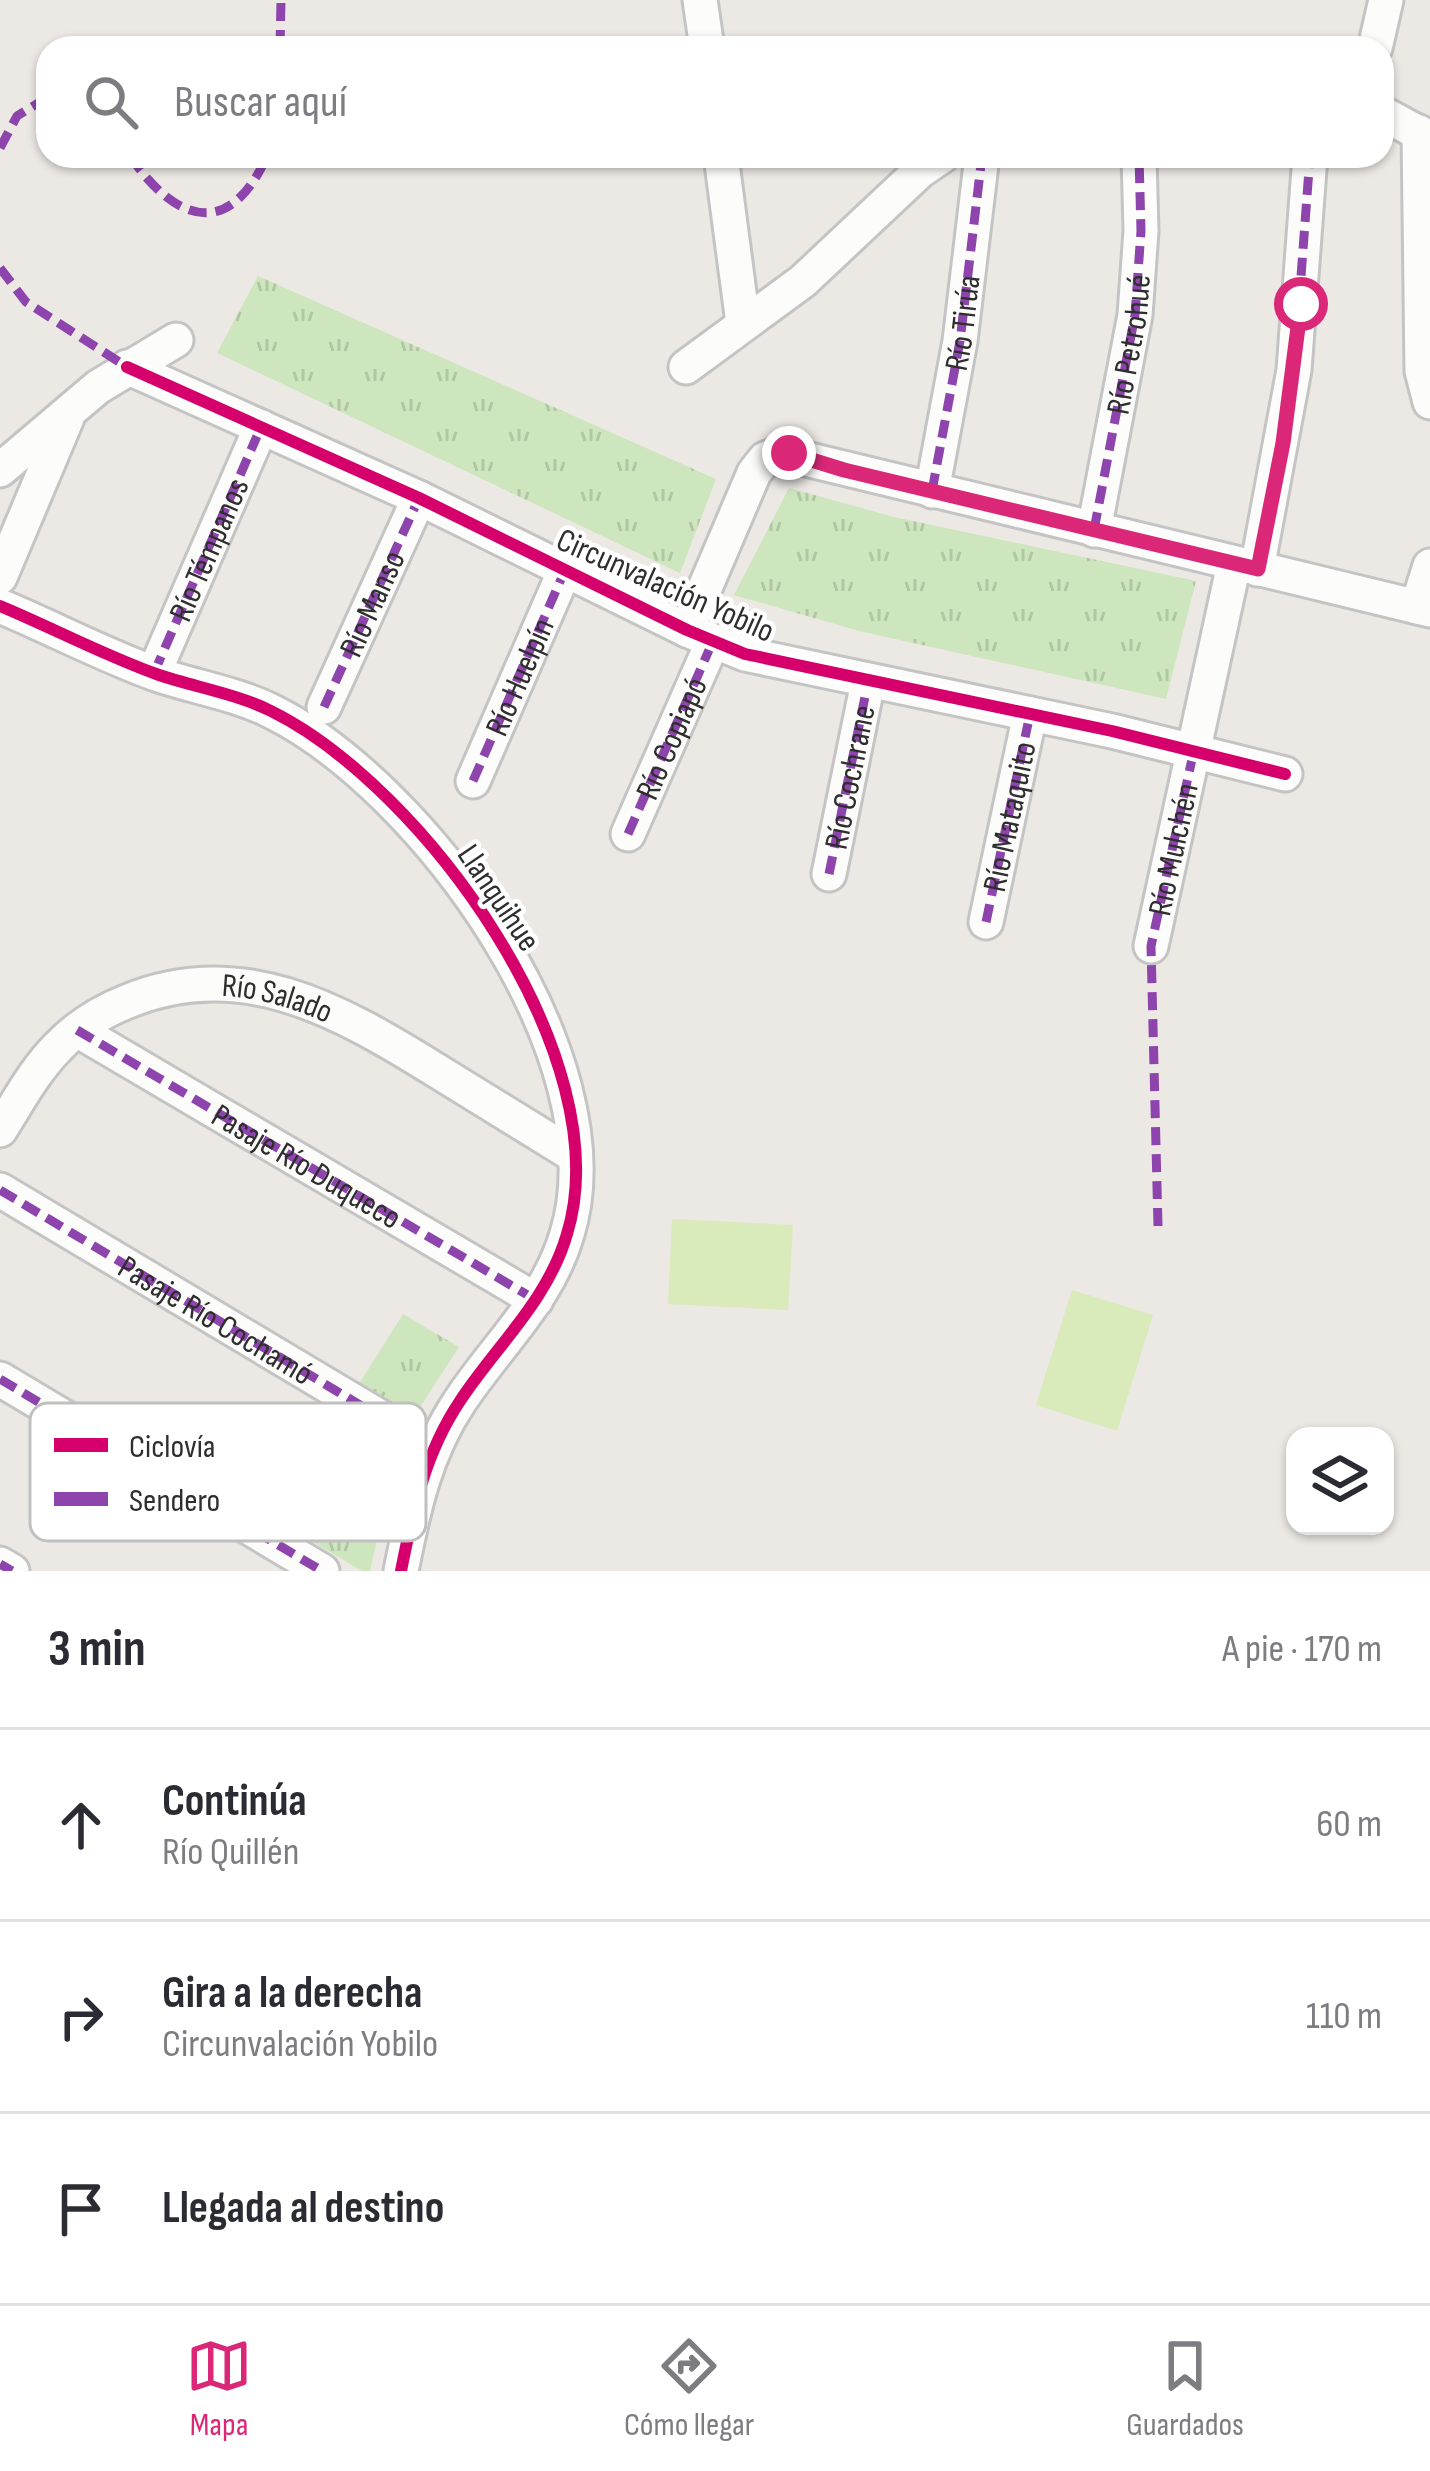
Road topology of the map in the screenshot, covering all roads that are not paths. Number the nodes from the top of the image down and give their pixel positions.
1 (700, 0) edge
2 (1386, 0) edge
3 (704, 36) edge
4 (1378, 36) edge
5 (1394, 119) edge
6 (1425, 135) edge
7 (724, 168) edge
8 (924, 168) edge
9 (981, 168) edge
10 (1139, 168) edge
11 (1309, 168) edge
12 (743, 323) junction
13 (176, 340) dead end
14 (127, 368) junction
15 (686, 368) dead end
16 (1430, 402) edge
17 (71, 409) junction
18 (261, 428) junction
19 (0, 470) edge
20 (932, 491) junction
21 (419, 498) junction
22 (1094, 530) junction
23 (1246, 566) junction
24 (1430, 566) edge
25 (565, 570) junction
26 (0, 577) edge
27 (0, 606) edge
28 (1424, 609) edge
29 (700, 636) junction
30 (154, 673) junction
31 (868, 682) junction
32 (324, 707) dead end
33 (1030, 714) junction
34 (1194, 750) junction
35 (1285, 774) dead end
36 (473, 781) dead end
37 (628, 834) dead end
38 (829, 874) dead end
39 (986, 922) dead end
40 (1150, 946) dead end
41 (77, 1030) junction
42 (0, 1130) edge
43 (575, 1156) junction
44 (0, 1190) edge
45 (536, 1300) junction
46 (0, 1379) edge
47 (40, 1403) edge
48 (357, 1403) edge
49 (426, 1444) edge
50 (432, 1448) junction
51 (426, 1466) edge
52 (272, 1541) edge
53 (407, 1541) edge
54 (0, 1564) edge
55 (12, 1571) edge
56 (322, 1571) edge
57 (401, 1571) edge

1 - 3 street
2 - 4 street
5 - 6 street
6 - 16 street
7 - 12 street
8 - 12 street
9 - 20 street, Río Tirúa
10 - 22 street, Río Petrohué
11 - 23 street
12 - 15 street
13 - 14 street
14 - 17 street
14 - 18 street, Circunvalación Yobilo
17 - 19 street
17 - 26 street
18 - 21 street, Circunvalación Yobilo
18 - 30 street, Río Témpanos
20 - 22 street, Circunvalación Yobilo
20 - 29 street, Circunvalación Yobilo
21 - 25 street, Circunvalación Yobilo
21 - 32 street, Río Manso
22 - 23 street, Circunvalación Yobilo
23 - 28 street, Circunvalación Yobilo
23 - 34 street
24 - 28 street
25 - 29 street, Circunvalación Yobilo
25 - 36 street, Río Huelpín
27 - 30 street, Llanquihue
29 - 31 street, Circunvalación Yobilo
29 - 37 street, Río Copiapó
30 - 43 street, Llanquihue
31 - 33 street, Circunvalación Yobilo
31 - 38 street, Río Cochrane
33 - 34 street, Circunvalación Yobilo
33 - 39 street, Río Mataquito
34 - 35 street, Circunvalación Yobilo
34 - 40 street, Río Mulchén
41 - 42 street, Río Salado
41 - 43 street, Río Salado
41 - 45 street, Pasaje Río Duqueco
43 - 45 street, Llanquihue
44 - 48 street, Pasaje Río Cochamó
45 - 50 street, Llanquihue
46 - 47 street
49 - 50 street, Pasaje Río Cochamó
50 - 51 street, Llanquihue
52 - 56 street
53 - 57 street, Llanquihue
54 - 55 street

